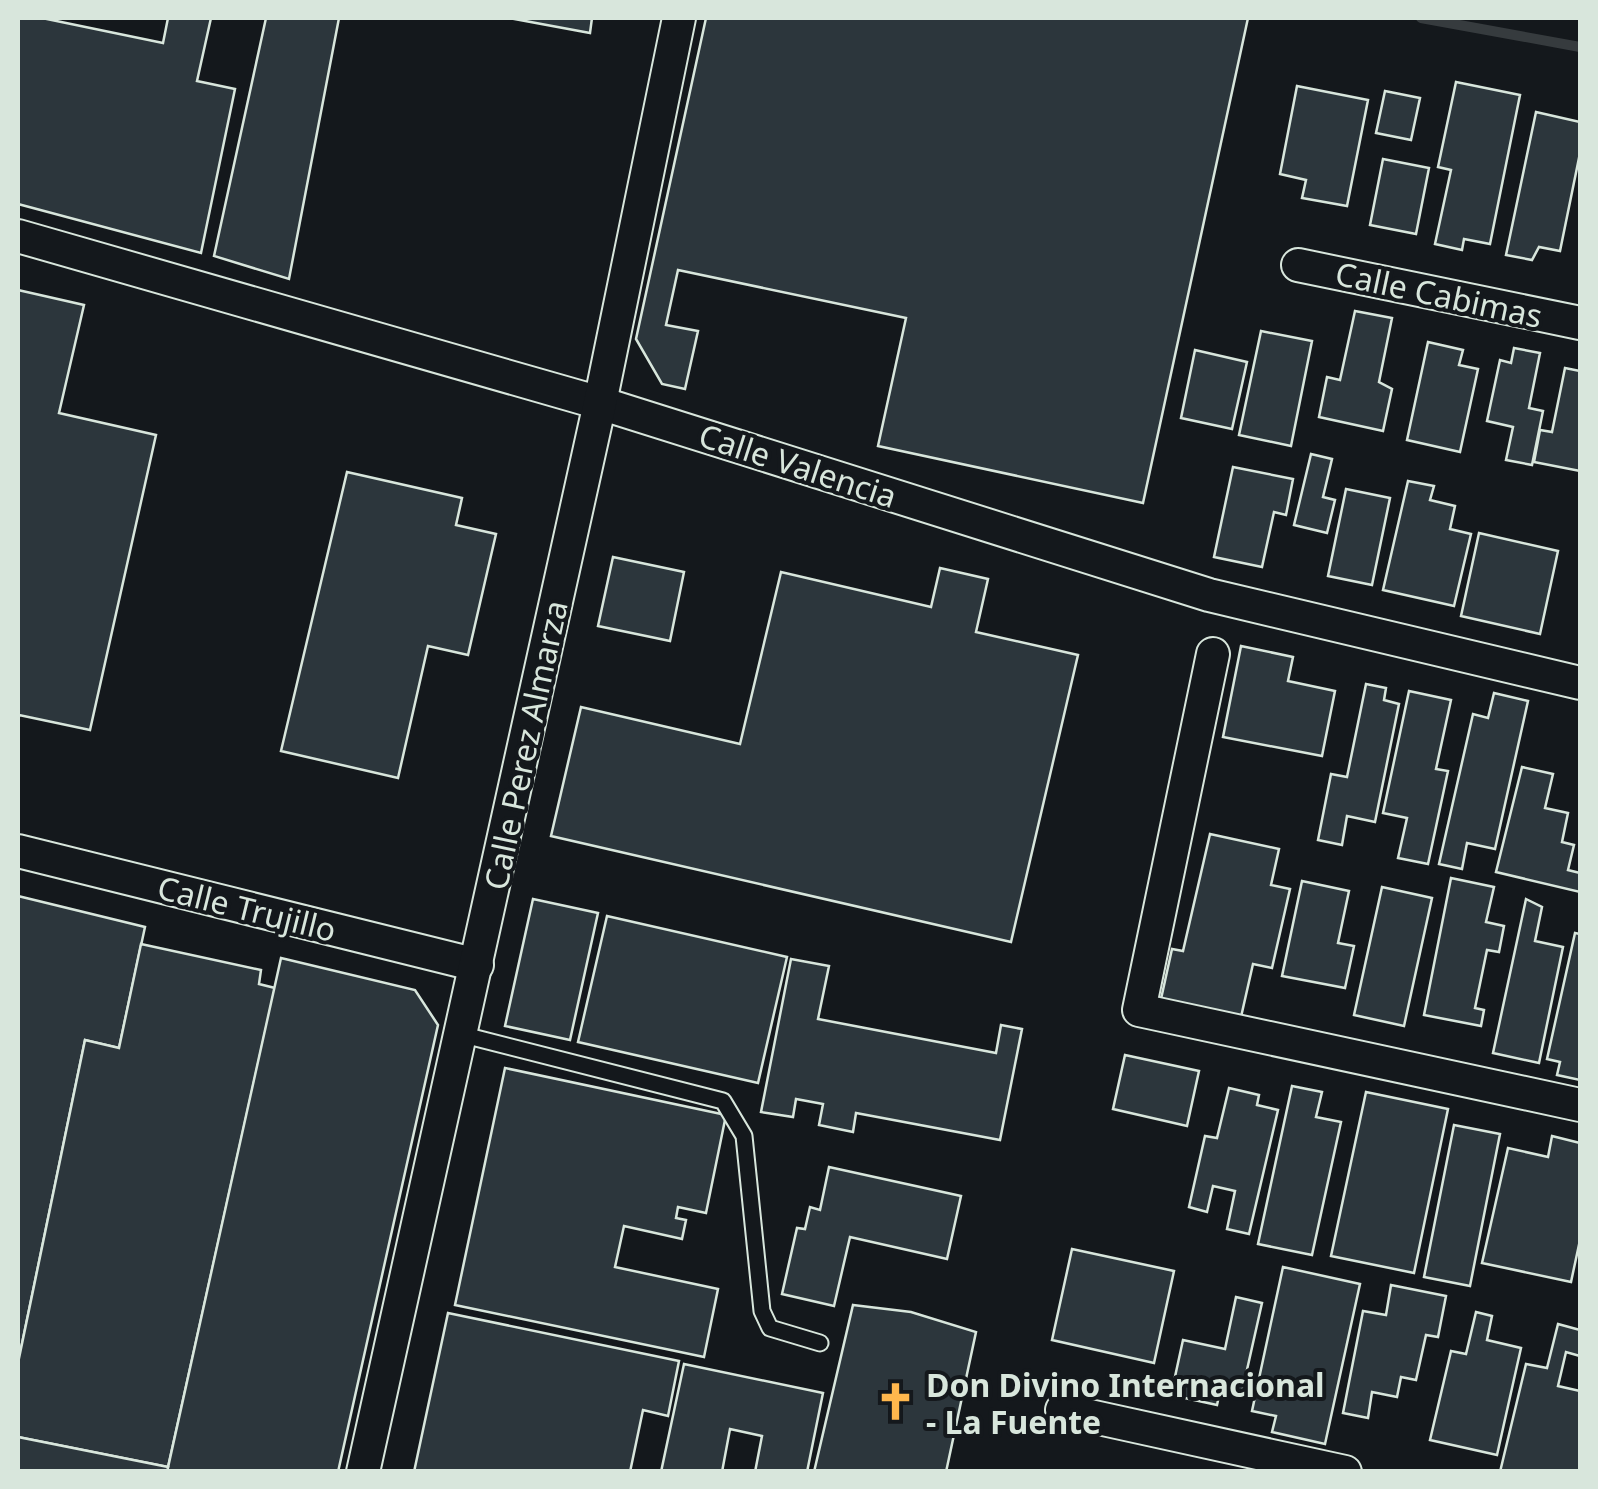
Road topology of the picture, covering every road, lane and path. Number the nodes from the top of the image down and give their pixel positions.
1 (679, 18) edge
2 (18, 236) edge
3 (1298, 265) dead end
4 (1580, 323) edge
5 (600, 403) junction
6 (1212, 654) dead end
7 (1580, 682) edge
8 (18, 851) edge
9 (477, 964) junction
10 (460, 1034) junction
11 (1580, 1105) edge
12 (820, 1343) dead end
13 (1062, 1410) dead end
14 (363, 1472) edge
15 (1345, 1472) edge

1 - 5 street, Calle Perez Almarza
2 - 5 street, Calle Valencia
3 - 4 street, Calle Cabimas
5 - 7 street, Calle Valencia
5 - 9 street, Calle Perez Almarza
6 - 11 street
8 - 9 street, Calle Trujillo
9 - 10 street, Calle Perez Almarza
10 - 12 lane
10 - 14 street, Calle Perez Almarza
13 - 15 street

